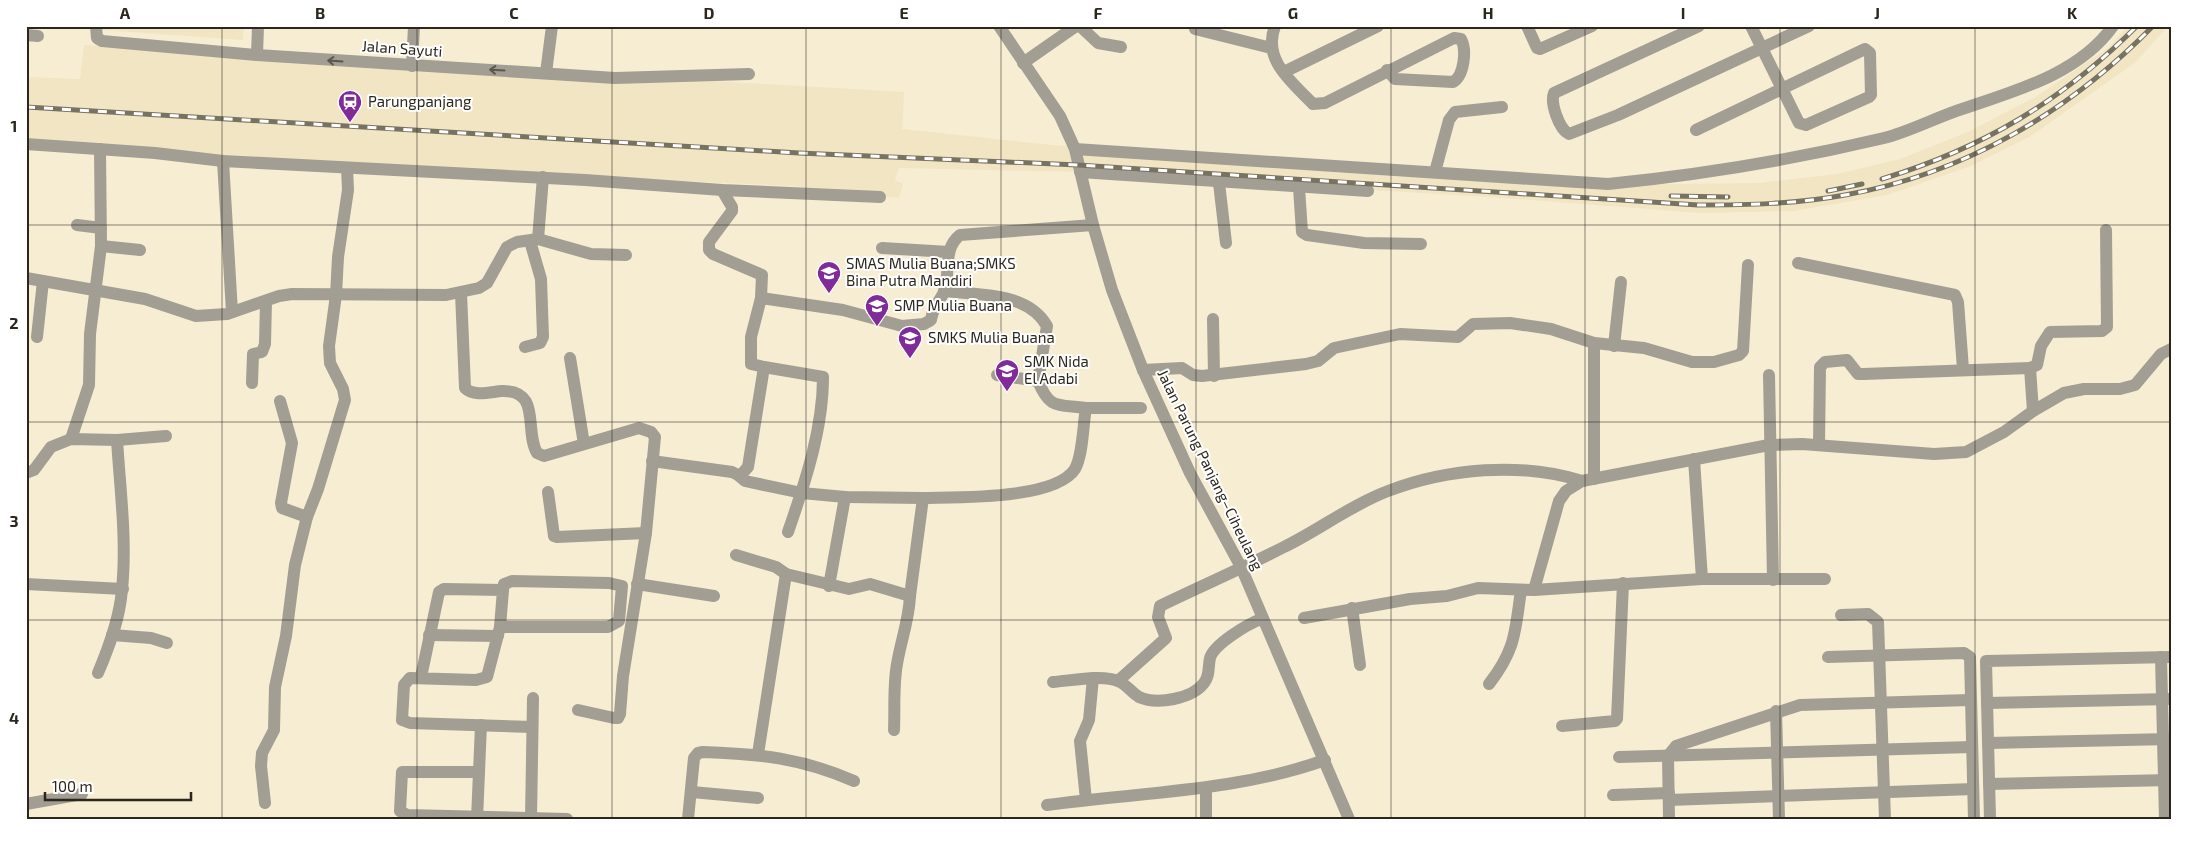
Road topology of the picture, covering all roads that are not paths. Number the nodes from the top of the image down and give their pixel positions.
1 (96, 26) edge
2 (258, 26) edge
3 (414, 26) edge
4 (552, 26) edge
5 (999, 26) edge
6 (1275, 26) edge
7 (1378, 26) edge
8 (1527, 26) edge
9 (1592, 26) edge
10 (1699, 26) edge
11 (1751, 26) edge
12 (1808, 26) edge
13 (2113, 26) edge
14 (1195, 29) dead end
15 (1121, 47) dead end
16 (1271, 48) junction
17 (1762, 48) junction
18 (257, 55) junction
19 (1022, 63) junction
20 (412, 66) junction
21 (1387, 70) junction
22 (1284, 72) junction
23 (546, 73) junction
24 (749, 74) dead end
25 (1781, 88) junction
26 (1502, 107) dead end
27 (1696, 130) dead end
28 (26, 144) edge
29 (100, 149) junction
30 (1075, 149) junction
31 (223, 161) junction
32 (347, 168) junction
33 (1080, 172) junction
34 (1435, 172) junction
35 (543, 178) junction
36 (1218, 183) junction
37 (1299, 188) junction
38 (722, 190) junction
39 (1368, 191) dead end
40 (880, 197) dead end
41 (77, 225) dead end
42 (1093, 225) junction
43 (101, 228) junction
44 (2106, 230) dead end
45 (534, 240) junction
46 (1226, 243) dead end
47 (1421, 244) dead end
48 (101, 246) junction
49 (882, 248) dead end
50 (140, 250) dead end
51 (949, 252) junction
52 (626, 255) dead end
53 (1798, 263) dead end
54 (1748, 265) dead end
55 (26, 278) edge
56 (42, 281) junction
57 (1621, 282) dead end
58 (944, 291) junction
59 (97, 292) junction
60 (461, 294) junction
61 (336, 295) junction
62 (761, 298) junction
63 (266, 301) junction
64 (232, 312) junction
65 (1213, 319) dead end
66 (37, 337) dead end
67 (1594, 343) junction
68 (1614, 346) junction
69 (525, 347) dead end
70 (2171, 350) edge
71 (570, 358) dead end
72 (764, 367) junction
73 (2030, 368) junction
74 (1963, 369) junction
75 (1143, 370) junction
76 (997, 375) dead end
77 (1769, 375) dead end
78 (1214, 376) junction
79 (1038, 381) junction
80 (252, 383) dead end
81 (280, 401) dead end
82 (1086, 408) junction
83 (1140, 408) dead end
84 (2033, 411) junction
85 (166, 436) dead end
86 (71, 440) junction
87 (117, 440) junction
88 (584, 444) junction
89 (1769, 445) junction
90 (1819, 445) junction
91 (1694, 459) junction
92 (652, 461) junction
93 (26, 473) edge
94 (740, 476) junction
95 (1588, 480) junction
96 (548, 492) dead end
97 (802, 493) junction
98 (845, 497) junction
99 (922, 498) junction
100 (307, 517) junction
101 (788, 532) dead end
102 (646, 533) junction
103 (736, 555) dead end
104 (1240, 567) junction
105 (786, 574) junction
106 (1702, 579) junction
107 (1825, 579) dead end
108 (1772, 580) junction
109 (1623, 583) junction
110 (26, 584) edge
111 (637, 584) junction
112 (829, 586) junction
113 (123, 588) junction
114 (503, 590) junction
115 (1528, 590) junction
116 (714, 596) dead end
117 (910, 596) junction
118 (1352, 608) junction
119 (1841, 615) dead end
120 (1304, 618) dead end
121 (1261, 619) junction
122 (499, 631) junction
123 (112, 635) junction
124 (429, 635) junction
125 (167, 643) dead end
126 (1879, 656) junction
127 (1828, 657) dead end
128 (2166, 657) edge
129 (1360, 665) dead end
130 (98, 673) dead end
131 (420, 677) junction
132 (1093, 678) junction
133 (1118, 681) junction
134 (1053, 682) dead end
135 (1489, 684) dead end
136 (533, 698) dead end
137 (2166, 699) edge
138 (1970, 700) junction
139 (1881, 703) junction
140 (1987, 703) junction
141 (578, 710) dead end
142 (1776, 711) junction
143 (481, 725) junction
144 (532, 726) junction
145 (1562, 726) dead end
146 (894, 730) dead end
147 (2167, 739) edge
148 (1988, 743) junction
149 (1972, 747) junction
150 (1883, 750) junction
151 (1777, 753) junction
152 (758, 754) junction
153 (1668, 756) junction
154 (1619, 757) dead end
155 (1325, 760) junction
156 (479, 772) junction
157 (2167, 780) edge
158 (854, 782) dead end
159 (1989, 784) junction
160 (1206, 789) junction
161 (1973, 789) junction
162 (692, 792) junction
163 (1884, 792) junction
164 (82, 794) dead end
165 (1613, 795) dead end
166 (1778, 796) junction
167 (1669, 797) junction
168 (758, 798) dead end
169 (1086, 800) junction
170 (265, 803) dead end
171 (26, 804) edge
172 (1046, 805) dead end
173 (478, 818) edge
174 (531, 818) edge
175 (567, 819) edge
176 (688, 819) edge
177 (1206, 819) edge
178 (1349, 819) edge
179 (1669, 819) edge
180 (1779, 819) edge
181 (1885, 819) edge
182 (1974, 819) edge
183 (1990, 819) edge
184 (2165, 819) edge

1 - 18 street, Jalan Sayuti
2 - 18 street
3 - 20 street
4 - 23 street
5 - 19 street, Jalan Parung Panjang–Ciheulang
6 - 16 street
7 - 22 street
8 - 9 street
10 - 17 street
11 - 17 street
12 - 17 street
13 - 34 street
14 - 16 street
15 - 19 street
16 - 22 street
17 - 25 street
20 -> 18 street, Jalan Sayuti
19 - 30 street, Jalan Parung Panjang–Ciheulang
23 -> 20 street, Jalan Sayuti
21 - 21 street
21 - 22 street
23 - 24 street, Jalan Sayuti
25 - 25 street
25 - 27 street
26 - 34 street
28 - 29 street
29 - 31 street
29 - 43 street
30 - 33 street, Jalan Parung Panjang–Ciheulang
30 - 34 street
31 - 32 street
31 - 64 street
32 - 35 street
32 - 61 street
33 - 36 street
33 - 42 street, Jalan Parung Panjang–Ciheulang
35 - 38 street
35 - 45 street
36 - 37 street
36 - 46 street
37 - 39 street
37 - 47 street
38 - 40 street
38 - 62 street
41 - 43 street
42 - 51 street
42 - 75 street, Jalan Parung Panjang–Ciheulang
43 - 48 street
44 - 73 street
45 - 52 street
45 - 60 street
45 - 69 street
48 - 50 street
48 - 59 street
49 - 51 street
51 - 58 street
53 - 74 street
54 - 68 street
55 - 56 street
56 - 59 street
56 - 66 street
57 - 68 street
58 - 62 street
58 - 79 street
59 - 64 street
59 - 86 street
60 - 61 street
60 - 88 street
61 - 63 street
61 - 100 street
62 - 72 street
63 - 64 street
63 - 80 street
65 - 78 street
67 - 68 street
67 - 78 street
67 - 95 street
70 - 84 street
71 - 88 street
72 - 94 street
72 - 97 street
73 - 74 street
73 - 84 street
74 - 90 street
75 - 78 street
75 - 104 street, Jalan Parung Panjang–Ciheulang
76 - 79 street
77 - 89 street
79 - 82 street
81 - 100 street
82 - 83 street
82 - 99 street
84 - 90 street
85 - 87 street
86 - 87 street
86 - 93 street
87 - 113 street
88 - 92 street
89 - 90 street
89 - 91 street
89 - 108 street
91 - 95 street
91 - 106 street
92 - 94 street
92 - 102 street
94 - 97 street
95 - 104 street
95 - 115 street
96 - 102 street
97 - 98 street
97 - 101 street
98 - 99 street
98 - 112 street
99 - 117 street
100 - 170 street
102 - 111 street
103 - 105 street
104 - 121 street, Jalan Parung Panjang–Ciheulang
104 - 133 street
105 - 112 street
105 - 152 street
106 - 108 street
106 - 109 street
107 - 108 street
109 - 115 street
109 - 145 street
110 - 113 street
111 - 116 street
111 - 141 street
112 - 117 street
113 - 123 street
114 - 122 street
114 - 122 street
114 - 124 street
115 - 118 street
115 - 135 street
117 - 146 street
118 - 120 street
118 - 129 street
119 - 126 street
121 - 133 street
121 - 155 street, Jalan Parung Panjang–Ciheulang
122 - 124 street
122 - 131 street
123 - 125 street
123 - 130 street
124 - 131 street
126 - 127 street
126 - 138 street
126 - 139 street
128 - 137 street
128 - 140 street
131 - 143 street
132 - 133 street
132 - 134 street
132 - 169 street
136 - 144 street
137 - 140 street
137 - 147 street
138 - 139 street
138 - 149 street
139 - 142 street
139 - 150 street
140 - 148 street
142 - 151 street
142 - 153 street
143 - 144 street
143 - 156 street
144 - 174 street
147 - 148 street
147 - 157 street
148 - 159 street
149 - 150 street
149 - 161 street
150 - 151 street
150 - 163 street
151 - 153 street
151 - 166 street
152 - 158 street
152 - 162 street
153 - 154 street
153 - 167 street
155 - 160 street
155 - 178 street, Jalan Parung Panjang–Ciheulang
156 - 173 street
156 - 173 street
157 - 159 street
157 - 184 street
159 - 183 street
160 - 169 street
160 - 177 street
161 - 163 street
161 - 182 street
162 - 168 street
162 - 176 street
163 - 166 street
163 - 181 street
164 - 171 street
165 - 167 street
166 - 167 street
166 - 180 street
167 - 179 street
169 - 172 street
173 - 174 street
174 - 175 street

